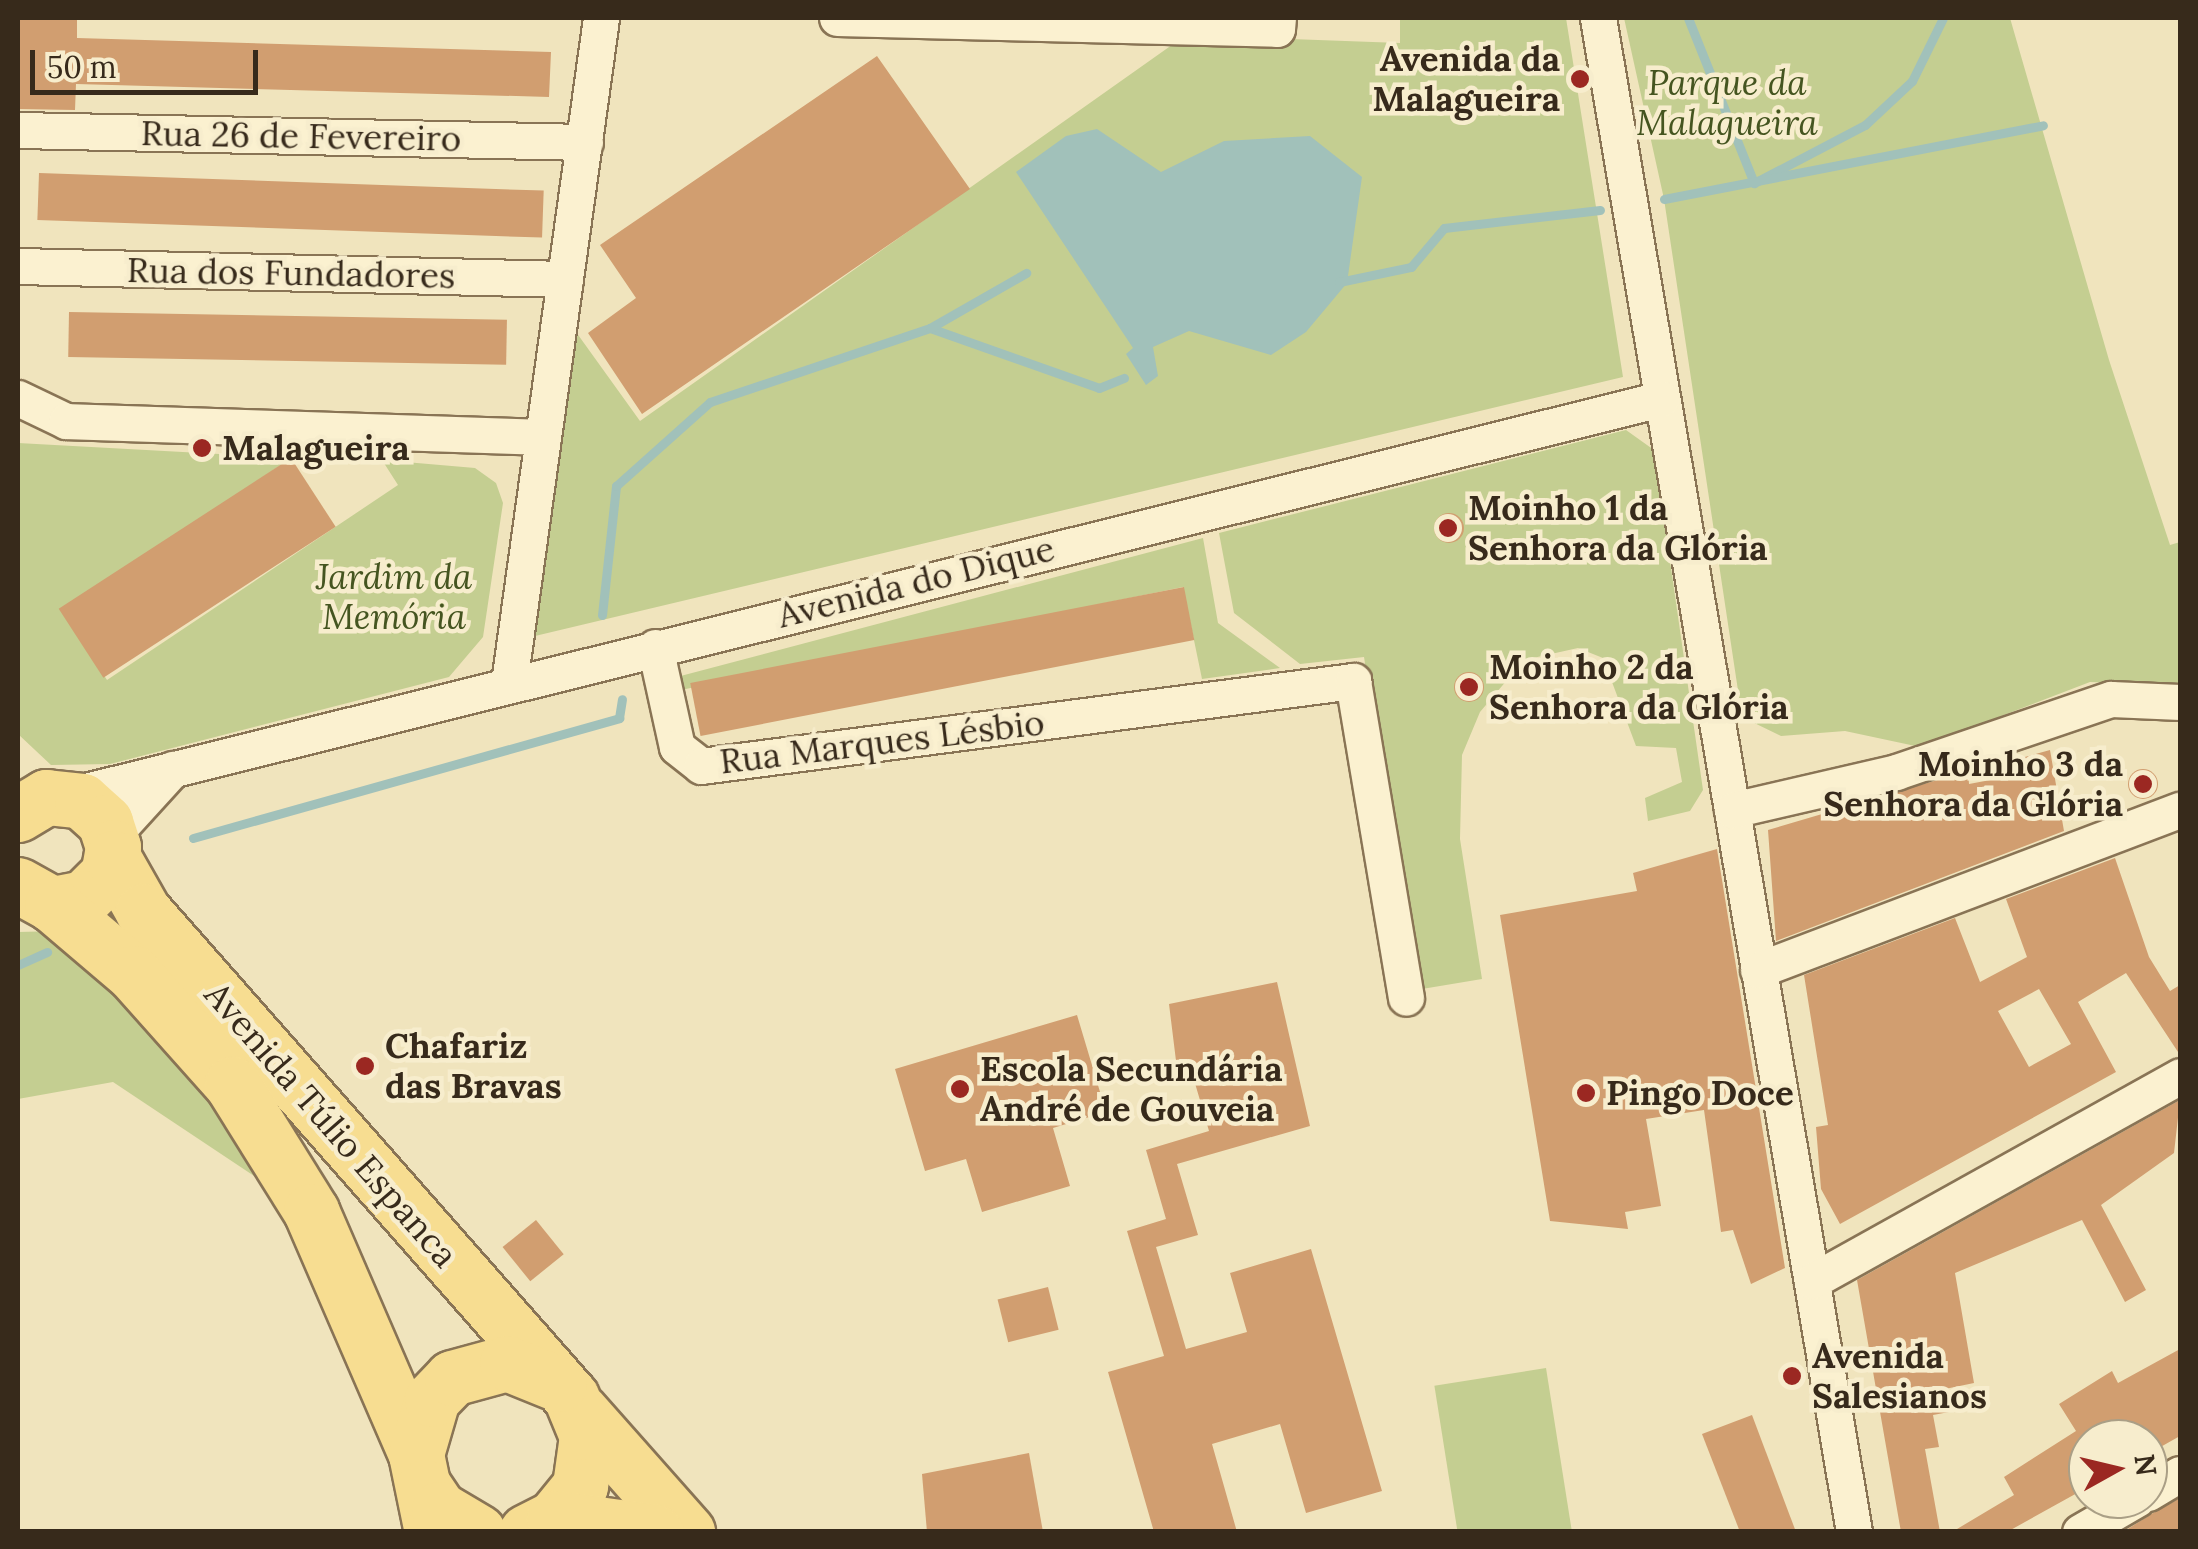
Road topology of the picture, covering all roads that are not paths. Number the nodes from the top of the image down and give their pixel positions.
1 (601, 18) edge
2 (837, 18) edge
3 (852, 18) edge
4 (1598, 18) edge
5 (1278, 23) edge
6 (18, 130) edge
7 (584, 142) junction
8 (18, 266) edge
9 (565, 279) junction
10 (18, 398) edge
11 (1661, 399) junction
12 (543, 436) junction
13 (655, 647) junction
14 (509, 684) junction
15 (2180, 702) edge
16 (173, 770) junction
17 (37, 793) edge
18 (1732, 810) junction
19 (2180, 810) edge
20 (112, 847) junction
21 (35, 895) edge
22 (1758, 970) junction
23 (1406, 998) dead end
24 (2180, 1076) edge
25 (1812, 1281) junction
26 (570, 1398) junction
27 (424, 1491) edge
28 (2102, 1519) edge
29 (539, 1527) edge
30 (478, 1532) edge
31 (655, 1532) edge
32 (687, 1532) edge
33 (1854, 1532) edge
34 (2080, 1532) edge

1 - 7 street
2 - 3 street
3 - 5 street
4 - 11 street
6 - 7 street, Rua 26 de Fevereiro
7 - 9 street
8 - 9 street, Rua dos Fundadores
9 - 12 street
10 - 12 street
11 - 13 street, Avenida do Dique
11 - 18 street
12 - 14 street
13 - 14 street, Avenida do Dique
13 - 23 street, Rua Marques Lésbio
14 - 16 street, Avenida do Dique
15 - 18 street
16 - 17 street, Avenida do Dique
16 - 20 street
17 - 20 main road, Avenida Túlio Espanca
18 - 22 street
19 - 22 street
20 - 21 main road, Avenida Túlio Espanca
20 - 26 main road, Avenida Túlio Espanca
21 - 27 main road, Avenida Túlio Espanca
22 - 25 street
24 - 25 street
25 - 33 street
26 - 27 main road
26 - 29 main road
26 - 32 main road, Avenida Túlio Espanca
27 - 30 main road, Avenida Túlio Espanca
28 - 34 street
29 - 31 main road

